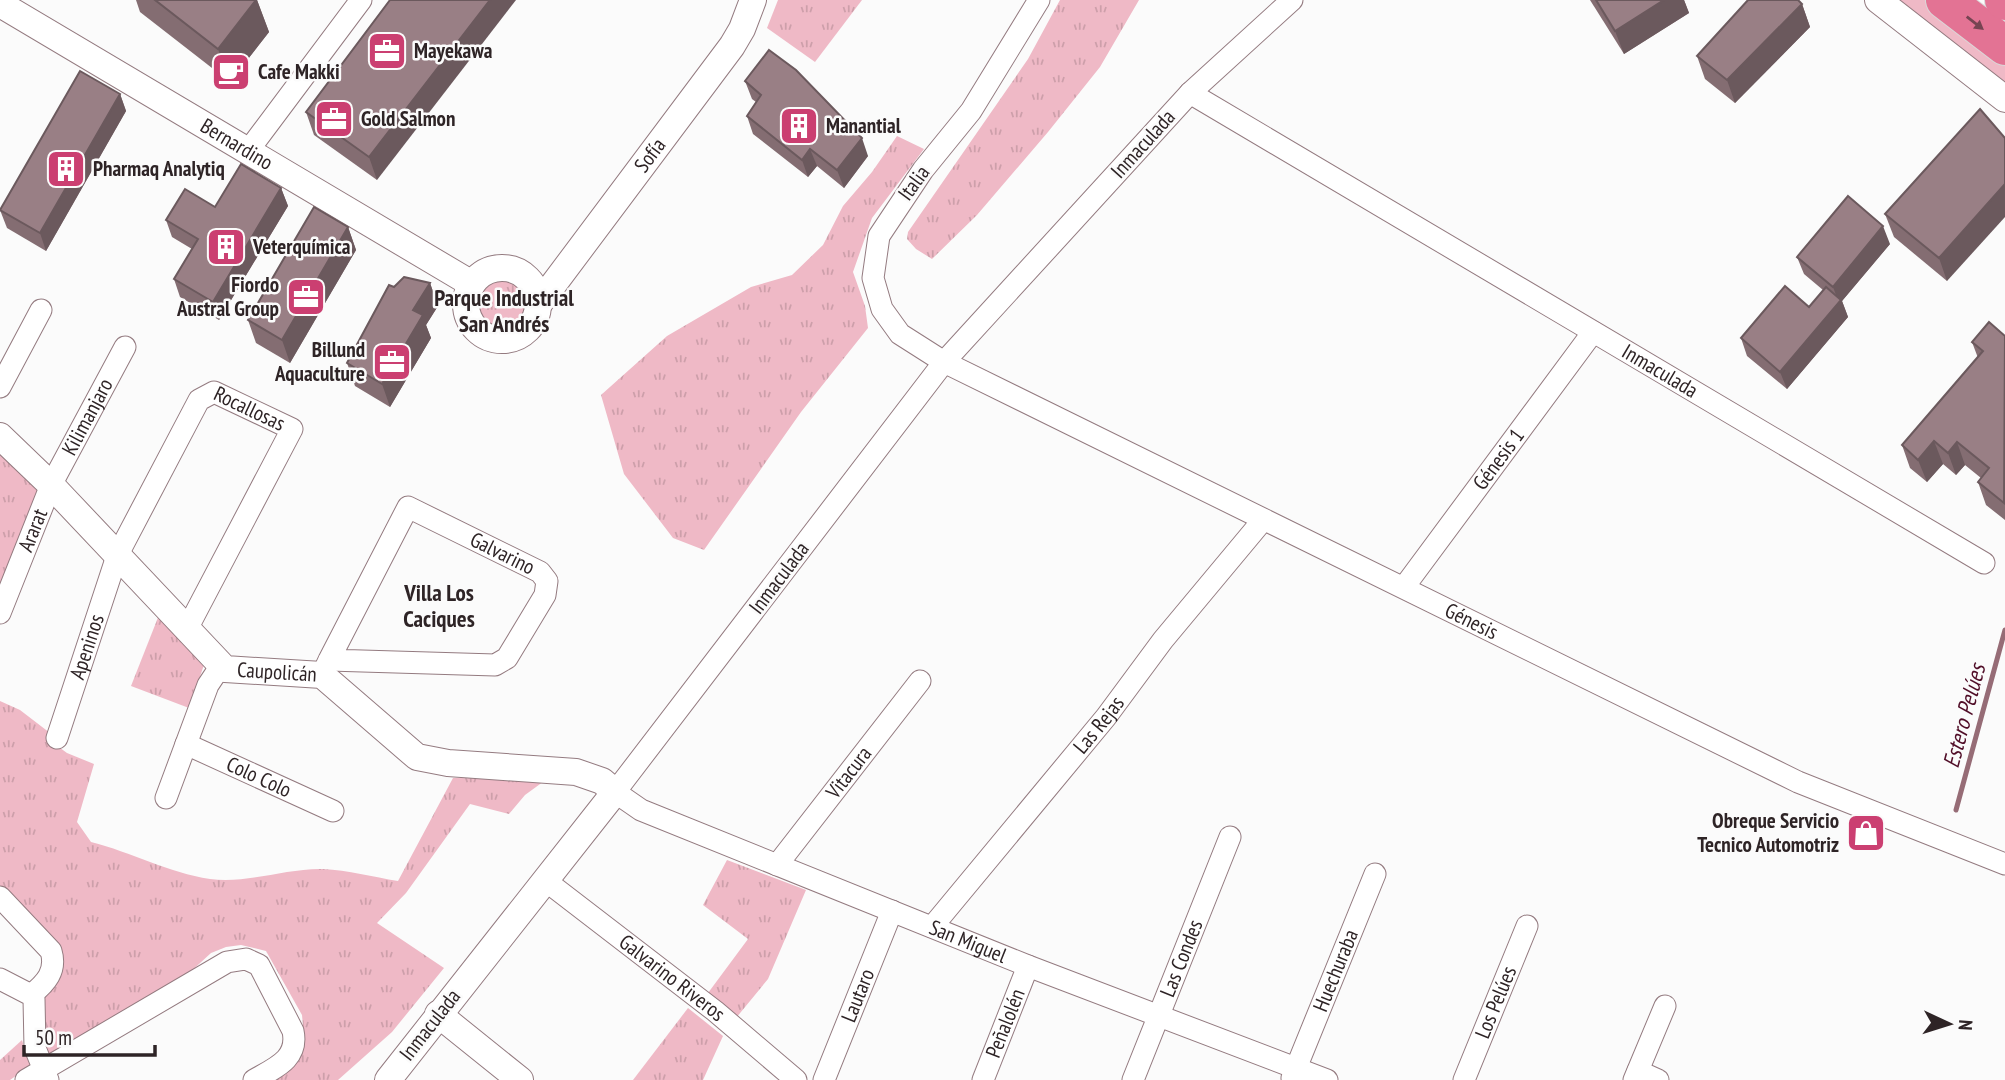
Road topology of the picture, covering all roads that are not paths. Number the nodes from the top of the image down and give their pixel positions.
1 (361, 0) edge
2 (753, 0) edge
3 (1039, 0) edge
4 (1292, 0) edge
5 (1878, 0) edge
6 (1945, 0) edge
7 (0, 4) edge
8 (2005, 46) edge
9 (1190, 93) junction
10 (2005, 99) edge
11 (248, 151) junction
12 (472, 284) junction
13 (538, 305) junction
14 (41, 310) dead end
15 (1593, 332) junction
16 (125, 346) dead end
17 (944, 362) junction
18 (0, 387) edge
19 (0, 436) edge
20 (51, 485) junction
21 (1263, 520) junction
22 (117, 556) junction
23 (1984, 563) dead end
24 (1404, 587) junction
25 (0, 613) edge
26 (187, 629) junction
27 (325, 667) junction
28 (225, 669) junction
29 (920, 681) dead end
30 (57, 738) dead end
31 (186, 744) junction
32 (615, 792) junction
33 (166, 798) dead end
34 (333, 811) dead end
35 (1230, 837) dead end
36 (2005, 864) edge
37 (777, 865) junction
38 (1375, 874) dead end
39 (546, 881) junction
40 (0, 897) edge
41 (892, 911) junction
42 (1527, 926) dead end
43 (932, 927) junction
44 (1028, 966) junction
45 (0, 979) edge
46 (32, 995) junction
47 (1665, 1006) dead end
48 (438, 1014) junction
49 (1159, 1015) junction
50 (1294, 1074) edge
51 (39, 1076) edge
52 (1636, 1076) edge
53 (254, 1080) edge
54 (388, 1080) edge
55 (520, 1080) edge
56 (796, 1080) edge
57 (824, 1080) edge
58 (983, 1080) edge
59 (1133, 1080) edge
60 (1327, 1080) edge
61 (1464, 1080) edge
62 (1658, 1080) edge

1 - 11 street
2 - 13 street, Sofía
3 - 17 street, Italia
4 - 9 street, Inmaculada
5 - 10 street
6 -> 8 highway
7 - 11 street, Bernardino
9 - 15 street, Inmaculada
9 - 17 street, Inmaculada
11 - 12 street, Bernardino
12 - 13 street
12 - 13 street
14 - 18 street
15 - 23 street, Inmaculada
15 - 24 street, Génesis 1
16 - 20 street, Kilimanjaro
17 - 21 street, Génesis
17 - 32 street, Inmaculada
19 - 20 street, Caupolicán
20 - 22 street, Caupolicán
20 - 25 street, Ararat
21 - 24 street, Génesis
21 - 43 street, Las Rejas
22 - 26 street, Caupolicán
22 - 26 street, Rocallosas
22 - 30 street, Apeninos
24 - 36 street, Génesis
26 - 28 street, Caupolicán
27 - 27 street, Galvarino
27 - 28 street, Caupolicán
27 - 32 street, Caupolicán
28 - 31 street
29 - 37 street, Vitacura
31 - 33 street
31 - 34 street, Colo Colo
32 - 37 street, San Miguel
32 - 39 street, Inmaculada
35 - 49 street, Las Condes
37 - 41 street, San Miguel
38 - 50 street, Huechuraba
39 - 48 street, Inmaculada
39 - 56 street, Galvarino Riveros
40 - 46 street
41 - 43 street, San Miguel
41 - 57 street, Lautaro
42 - 61 street, Los Pelúes
43 - 44 street, San Miguel
44 - 49 street, San Miguel
44 - 58 street, Peñalolén
45 - 46 street
46 - 51 street
47 - 52 street
48 - 54 street, Inmaculada
48 - 55 street
49 - 50 street, San Miguel
49 - 59 street, Las Condes
50 - 60 street, San Miguel
51 - 53 street
52 - 62 street

